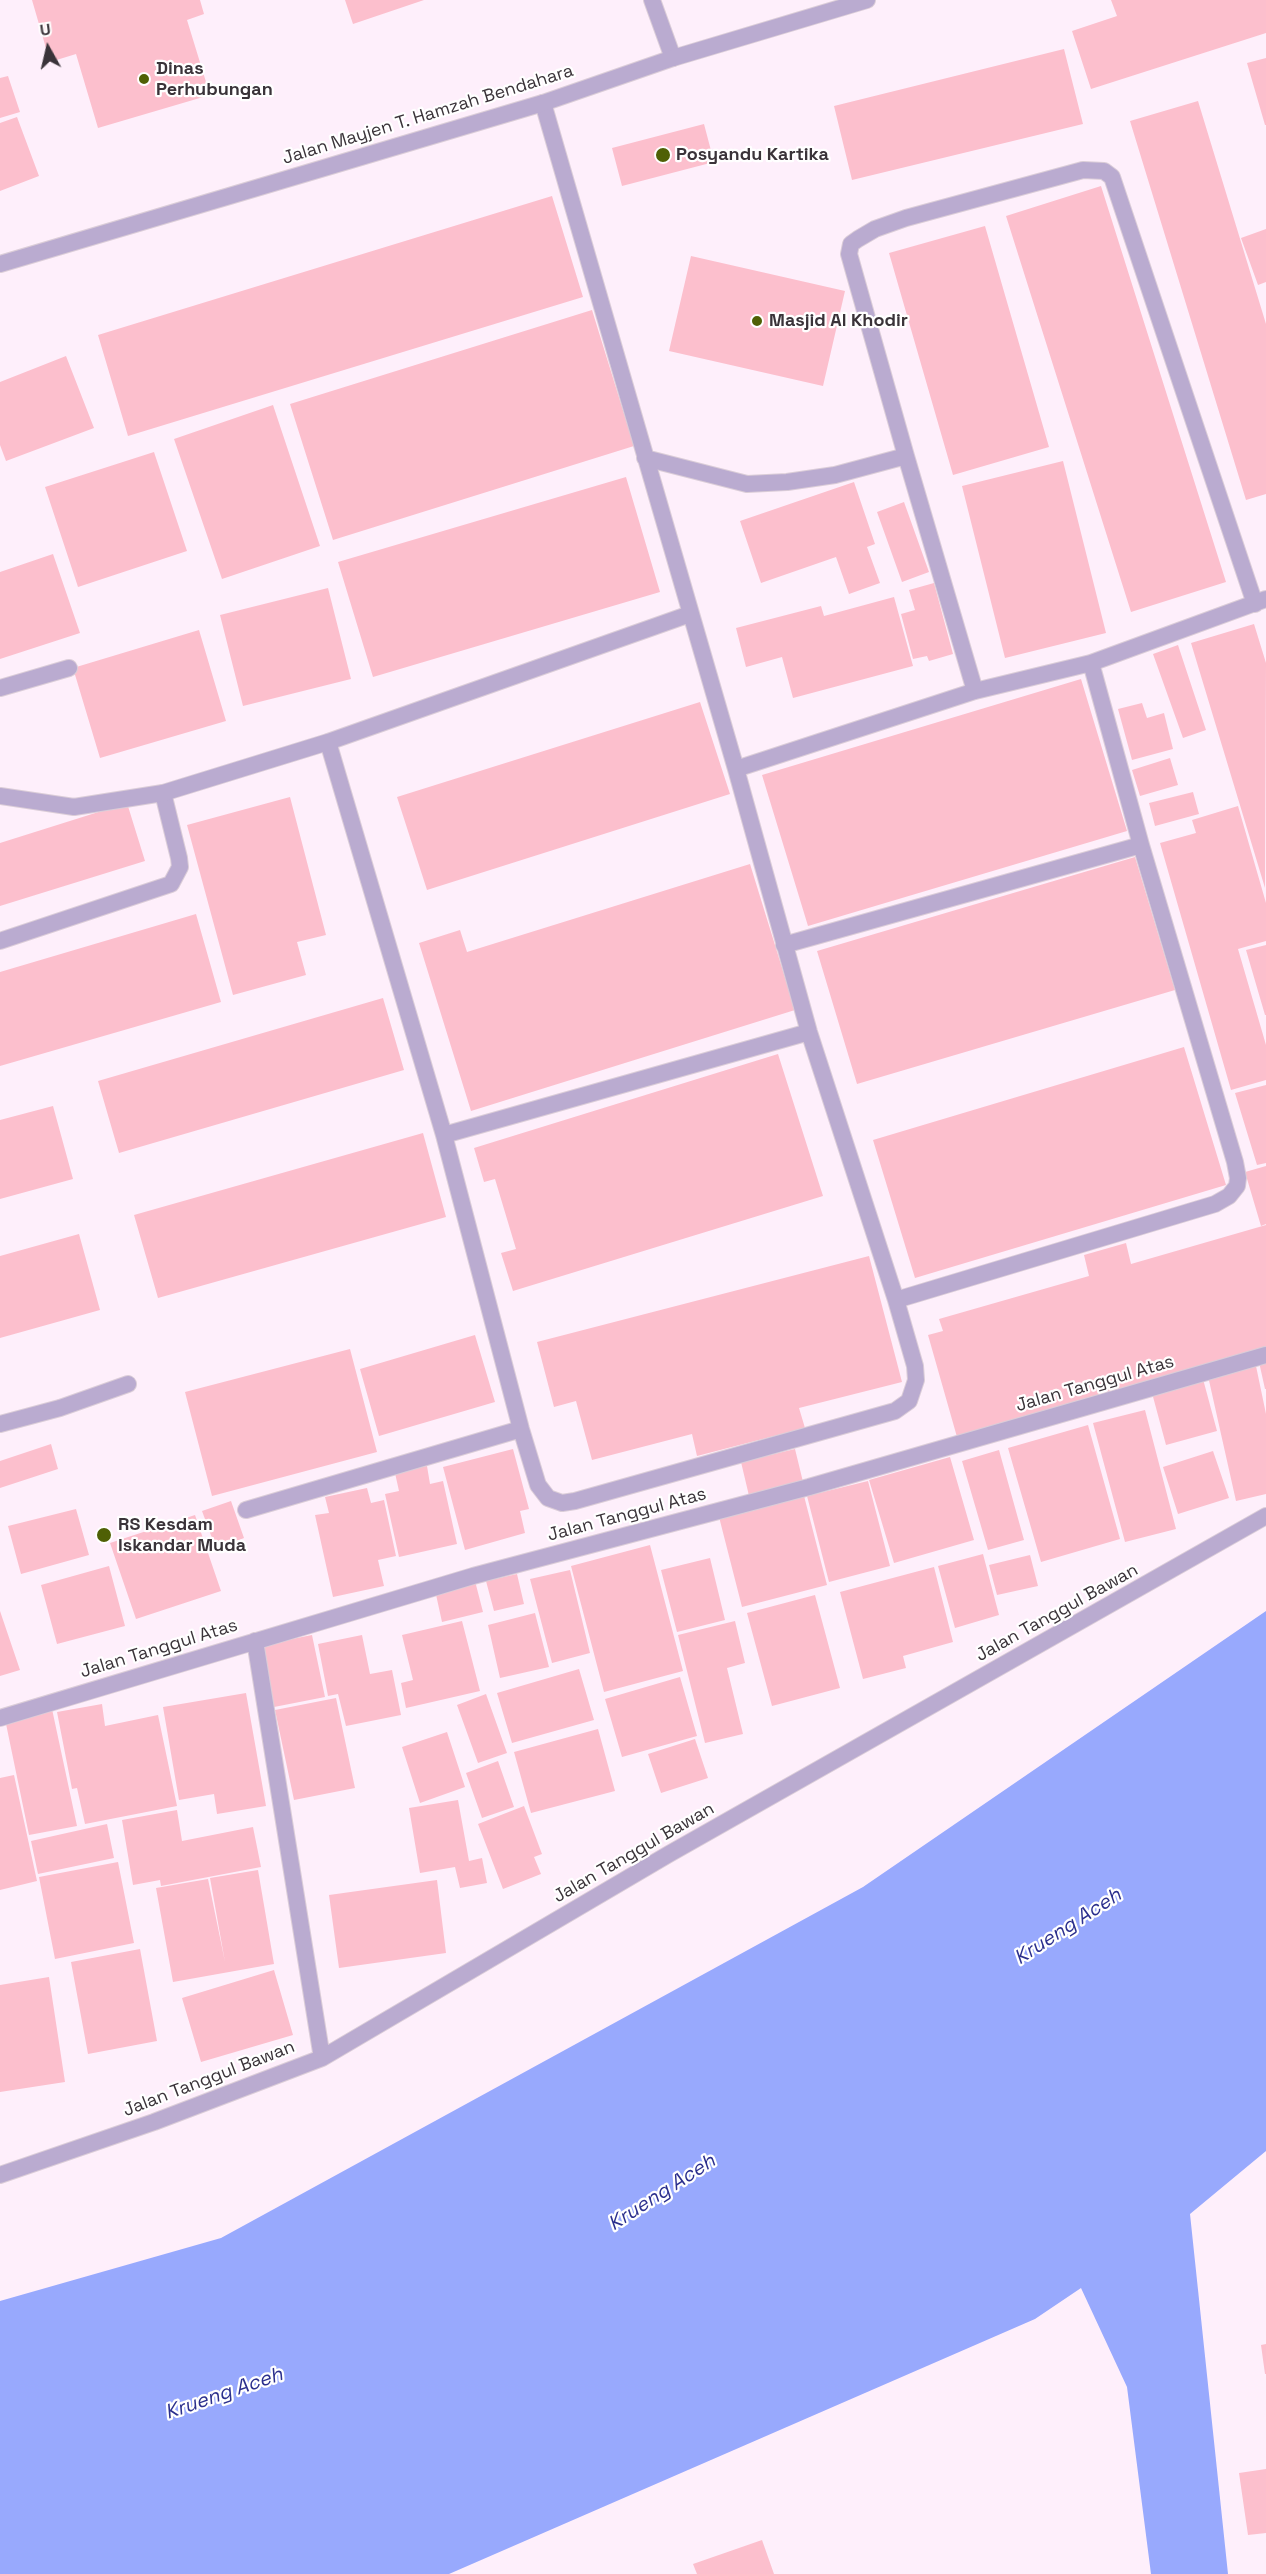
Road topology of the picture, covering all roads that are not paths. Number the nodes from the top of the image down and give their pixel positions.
1 (652, 0) edge
2 (867, 0) edge
3 (673, 58) junction
4 (543, 103) junction
5 (0, 264) edge
6 (906, 456) junction
7 (645, 458) junction
8 (1260, 602) edge
9 (690, 614) junction
10 (1091, 663) junction
11 (69, 668) dead end
12 (0, 688) edge
13 (975, 691) junction
14 (328, 742) junction
15 (736, 769) junction
16 (163, 793) junction
17 (0, 796) edge
18 (1141, 845) junction
19 (0, 941) edge
20 (784, 945) junction
21 (809, 1032) junction
22 (444, 1135) junction
23 (896, 1300) junction
24 (1266, 1355) edge
25 (128, 1384) dead end
26 (0, 1424) edge
27 (521, 1430) junction
28 (246, 1510) dead end
29 (1266, 1516) edge
30 (255, 1641) junction
31 (0, 1718) edge
32 (322, 2058) junction
33 (0, 2175) edge

1 - 3 street
2 - 3 street, Jalan Mayjen T. Hamzah Bendahara
3 - 4 street, Jalan Mayjen T. Hamzah Bendahara
4 - 5 street, Jalan Mayjen T. Hamzah Bendahara
4 - 7 street
6 - 7 street
6 - 8 street
6 - 13 street
7 - 9 street
8 - 10 street
9 - 14 street
9 - 15 street
10 - 13 street
10 - 18 street
11 - 12 street
13 - 15 street
14 - 16 street
14 - 22 street
15 - 20 street
16 - 17 street
16 - 19 street
18 - 20 street
18 - 23 street
20 - 21 street
21 - 22 street
21 - 23 street
22 - 27 street
23 - 27 street
24 - 30 street, Jalan Tanggul Atas
25 - 26 street
27 - 28 street
29 - 32 street, Jalan Tanggul Bawan
30 - 31 street, Jalan Tanggul Atas
30 - 32 street
32 - 33 street, Jalan Tanggul Bawan

